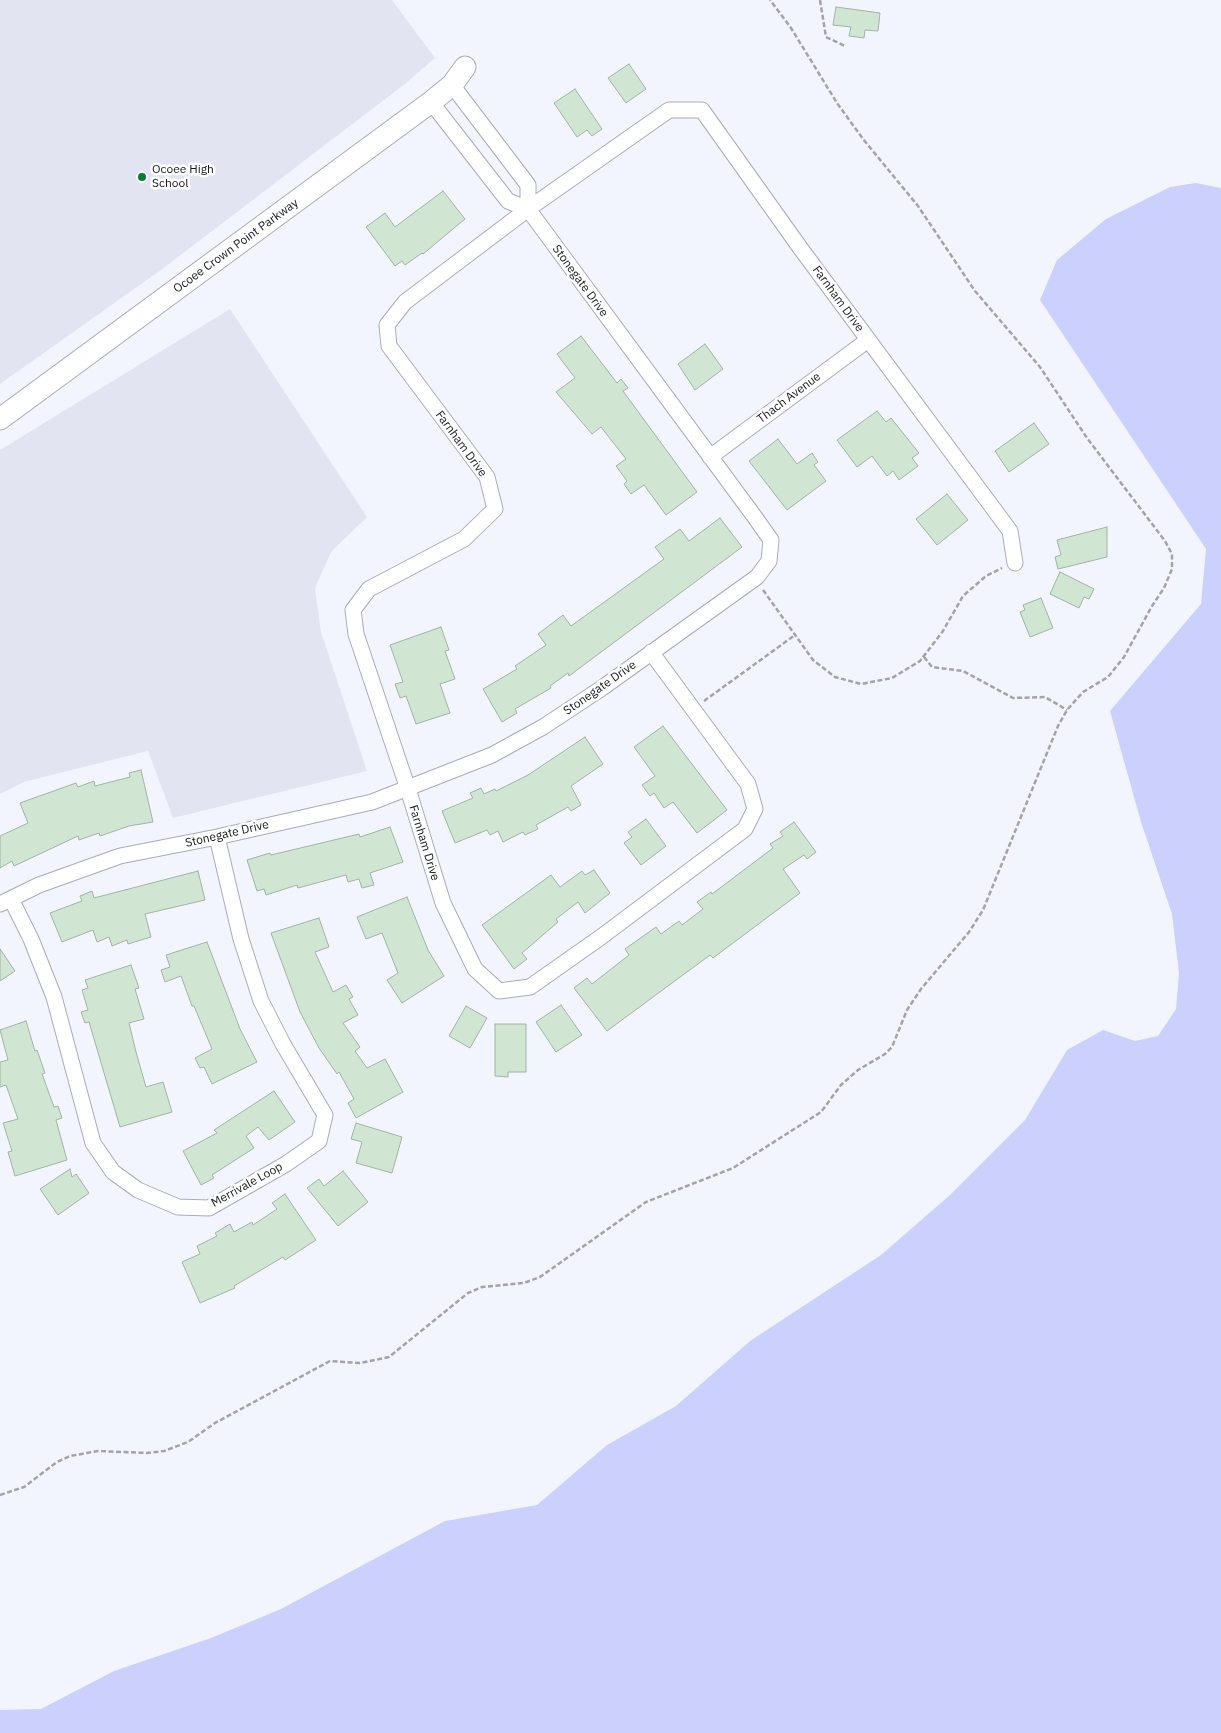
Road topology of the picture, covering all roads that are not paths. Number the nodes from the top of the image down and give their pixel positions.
1 (465, 67) dead end
2 (452, 85) junction
3 (432, 102) junction
4 (528, 209) junction
5 (868, 340) junction
6 (0, 419) edge
7 (710, 457) junction
8 (1015, 562) road end
9 (650, 652) junction
10 (408, 788) junction
11 (217, 837) junction
12 (5, 902) edge

1 - 2 street, Ocoee Crown Point Parkway
2 - 3 street, Ocoee Crown Point Parkway
2 - 4 street
3 - 4 street, Stonegate Drive
3 - 6 street, Ocoee Crown Point Parkway
4 - 5 street, Farnham Drive
4 - 7 street, Stonegate Drive
4 - 10 street, Farnham Drive
5 - 7 street, Thach Avenue
5 - 8 street, Farnham Drive
7 - 9 street, Stonegate Drive
9 - 10 street, Stonegate Drive
9 - 10 street, Farnham Drive
10 - 11 street, Stonegate Drive
11 - 12 street, Stonegate Drive
11 - 12 street, Merrivale Loop

